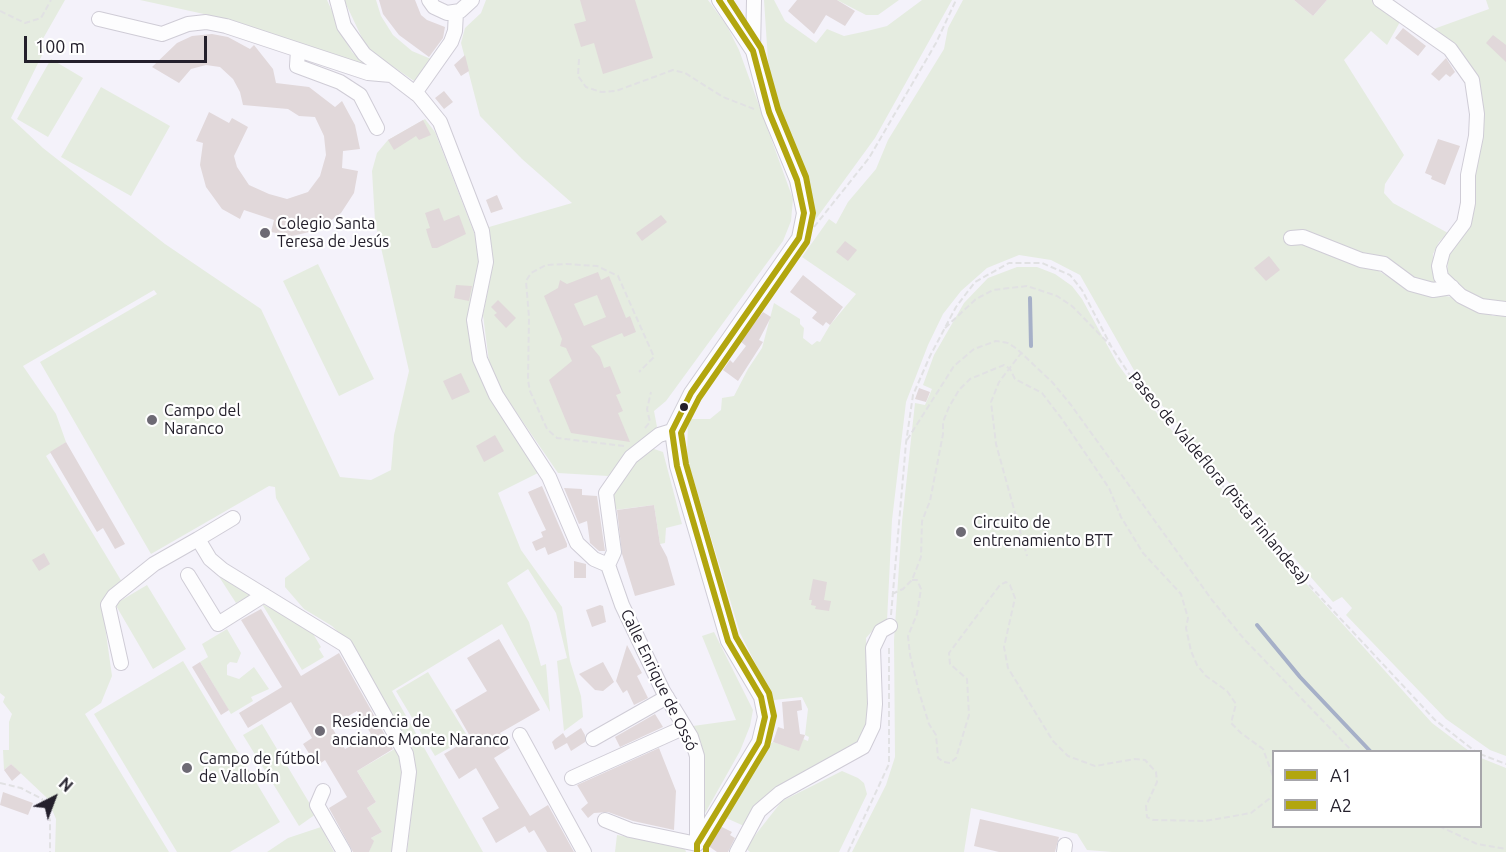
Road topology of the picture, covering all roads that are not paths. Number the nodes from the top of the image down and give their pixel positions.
1 (337, 0) edge
2 (429, 0) edge
3 (472, 0) edge
4 (719, 0) edge
5 (754, 0) edge
6 (1380, 0) edge
7 (456, 12) junction
8 (99, 19) dead end
9 (298, 50) junction
10 (753, 51) junction
11 (391, 75) junction
12 (415, 93) junction
13 (377, 128) dead end
14 (1291, 238) dead end
15 (1452, 287) junction
16 (1506, 309) edge
17 (672, 431) junction
18 (233, 518) dead end
19 (198, 539) junction
20 (608, 565) junction
21 (188, 575) dead end
22 (264, 596) junction
23 (890, 626) road end
24 (121, 663) dead end
25 (667, 697) junction
26 (685, 727) junction
27 (520, 735) dead end
28 (593, 739) dead end
29 (572, 778) dead end
30 (323, 791) dead end
31 (605, 820) dead end
32 (697, 848) edge
33 (344, 852) edge
34 (399, 852) edge
35 (584, 852) edge
36 (737, 852) edge

1 - 11 street
2 - 7 street
3 - 7 street
4 - 10 street
5 - 10 street
6 - 15 street
7 - 12 street
8 - 9 street
9 - 11 street
9 - 13 street
10 - 17 street
11 - 12 street
12 - 20 street
14 - 15 street
15 - 16 street
17 - 20 street
17 - 32 street
18 - 19 street
19 - 22 street
19 - 24 street
20 - 25 street, Calle Enrique de Ossó
21 - 22 street
22 - 34 street
23 - 36 street
25 - 26 street, Calle Enrique de Ossó
25 - 28 street
26 - 29 street
26 - 32 street, Calle Enrique de Ossó
27 - 35 street
30 - 33 street
31 - 32 street

